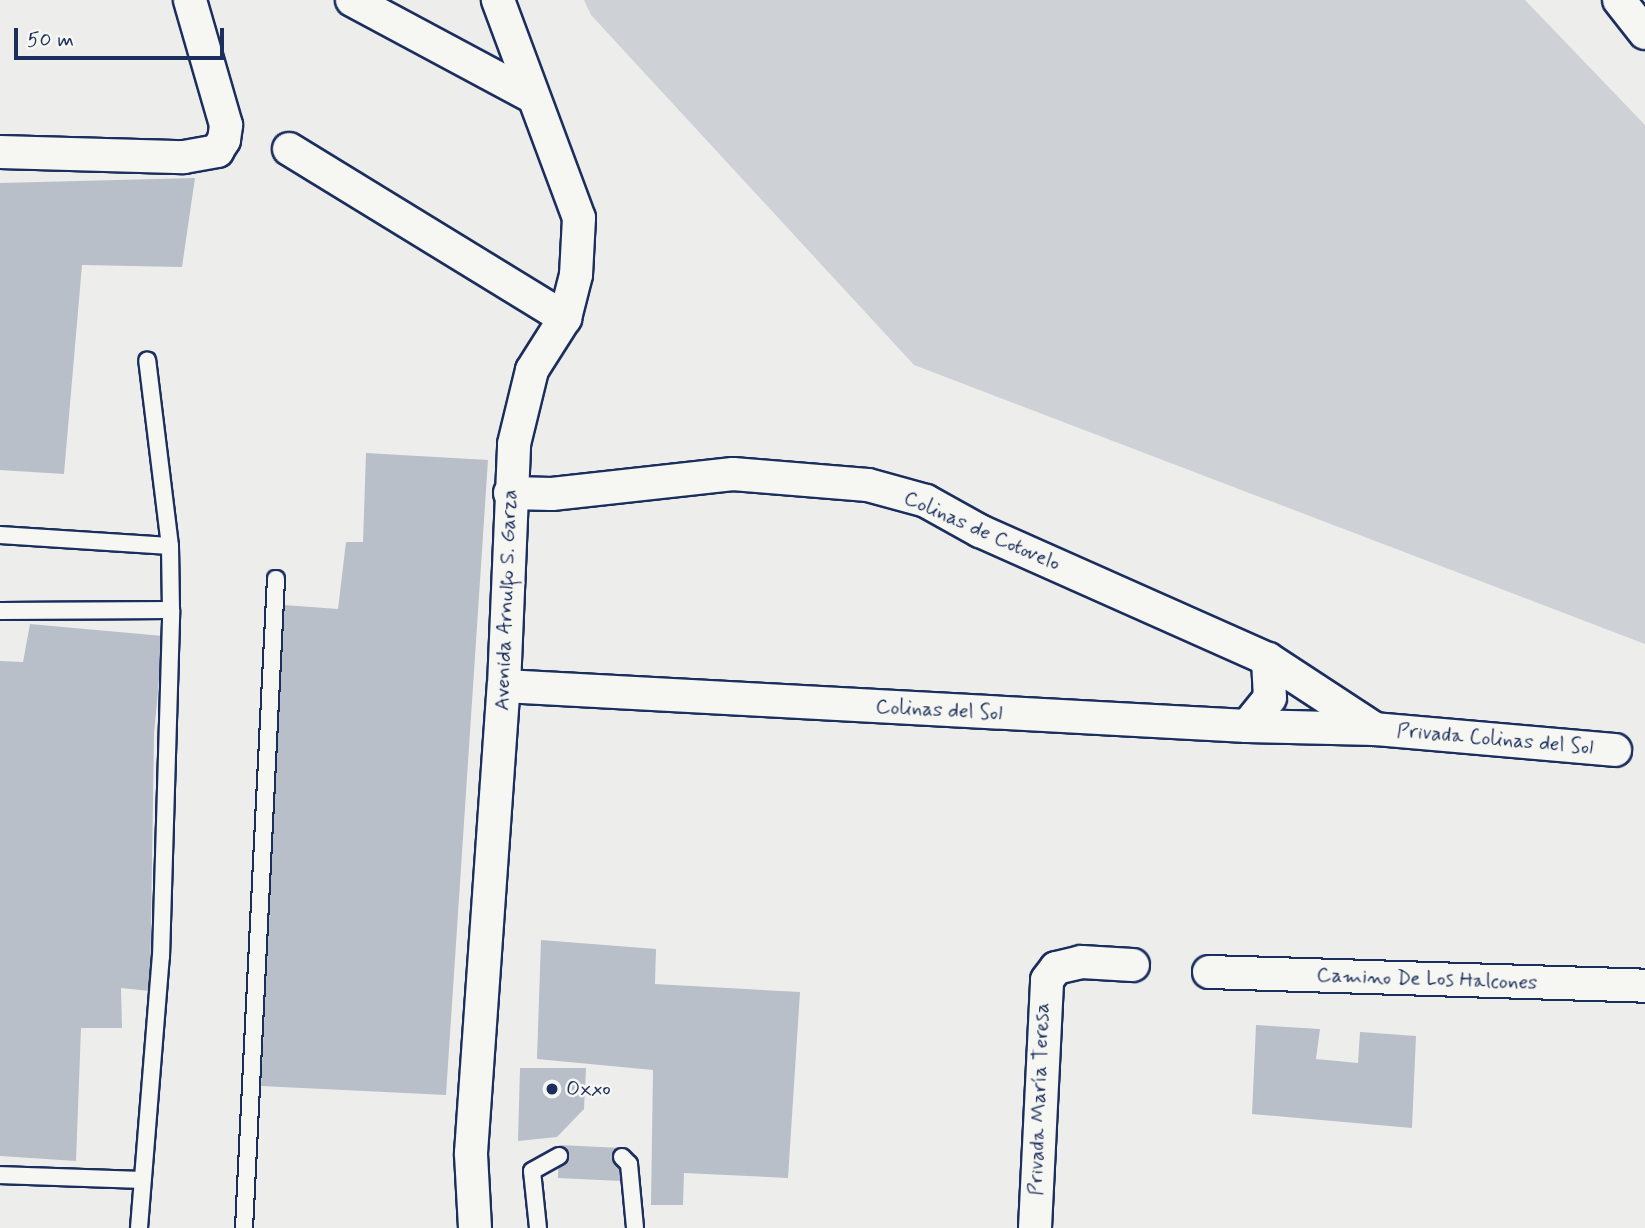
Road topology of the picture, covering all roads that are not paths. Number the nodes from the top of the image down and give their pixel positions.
1 (190, 0) edge
2 (352, 0) edge
3 (498, 0) edge
4 (1619, 0) edge
5 (1645, 33) edge
6 (533, 97) junction
7 (289, 149) dead end
8 (0, 152) edge
9 (565, 318) junction
10 (147, 360) dead end
11 (510, 493) junction
12 (0, 535) edge
13 (170, 546) junction
14 (276, 579) dead end
15 (171, 610) junction
16 (0, 611) edge
17 (1268, 659) junction
18 (504, 686) junction
19 (1247, 726) junction
20 (1375, 729) junction
21 (1615, 750) dead end
22 (1133, 965) dead end
23 (1209, 972) dead end
24 (1645, 986) edge
25 (559, 1156) dead end
26 (622, 1157) dead end
27 (0, 1175) edge
28 (142, 1181) junction
29 (139, 1228) edge
30 (244, 1228) edge
31 (475, 1228) edge
32 (538, 1228) edge
33 (635, 1228) edge
34 (1035, 1228) edge

1 - 8 street
2 - 6 street
3 - 6 street, Avenida Arnulfo S. Garza
4 - 5 street
6 - 9 street, Avenida Arnulfo S. Garza
7 - 9 street
9 - 11 street, Avenida Arnulfo S. Garza
10 - 13 lane
11 - 17 street, Colinas de Cotovelo
11 - 18 street, Avenida Arnulfo S. Garza
12 - 13 lane
13 - 15 lane
14 - 30 lane
15 - 16 lane
15 - 28 lane
17 - 19 street
17 - 20 street, Colinas de Cotovelo
18 - 19 street, Colinas del Sol
18 - 31 street, Avenida Arnulfo S. Garza
19 - 20 street, Colinas del Sol
20 - 21 street, Privada Colinas del Sol
22 - 34 street, Privada María Teresa
23 - 24 street, Camino De Los Halcones
25 - 32 lane
26 - 33 lane
27 - 28 lane
28 - 29 lane

